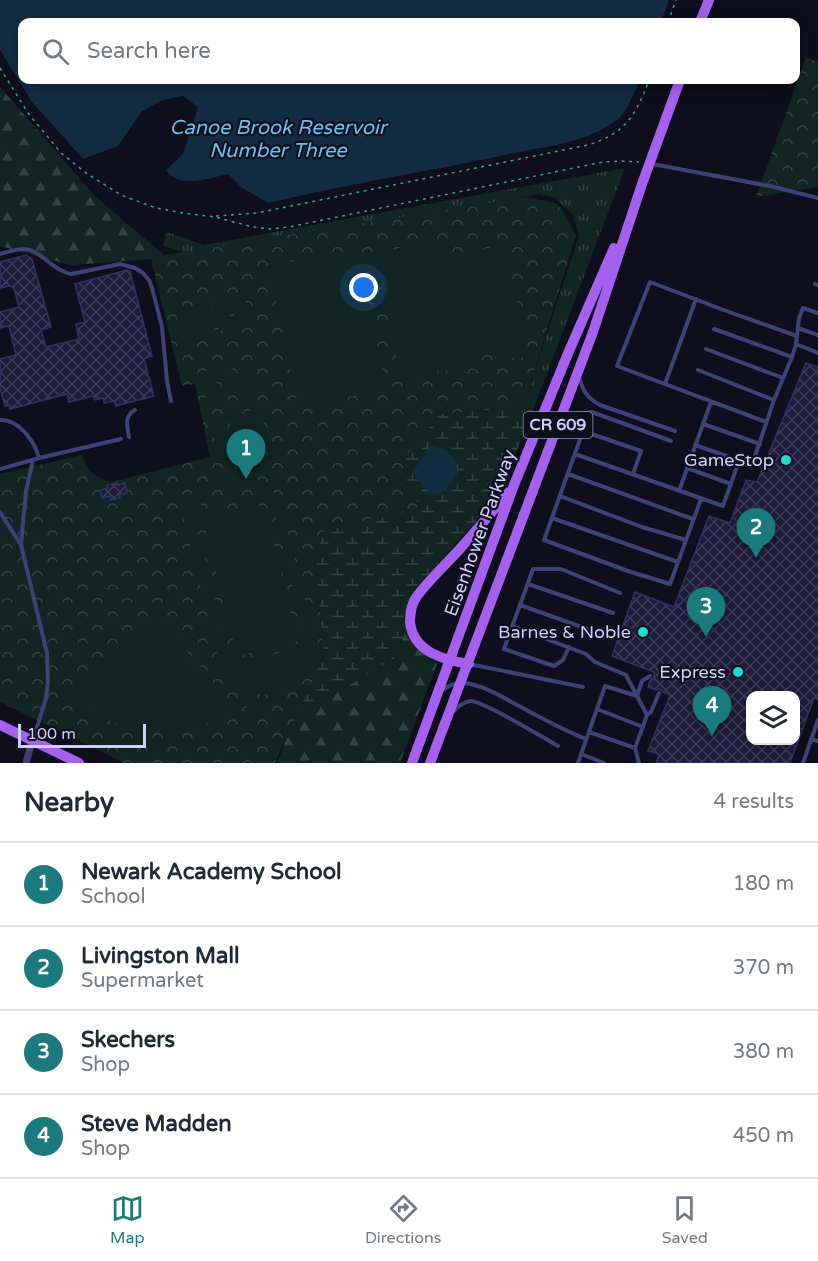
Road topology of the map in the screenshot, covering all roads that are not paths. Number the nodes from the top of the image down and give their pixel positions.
1 (709, 0) edge
2 (702, 18) edge
3 (679, 84) edge
4 (649, 164) junction
5 (642, 184) junction
6 (818, 198) edge
7 (0, 254) edge
8 (696, 300) junction
9 (818, 313) edge
10 (798, 328) junction
11 (714, 329) dead end
12 (818, 335) edge
13 (797, 336) junction
14 (796, 344) junction
15 (706, 349) dead end
16 (818, 353) edge
17 (792, 357) junction
18 (698, 370) dead end
19 (578, 371) junction
20 (783, 378) junction
21 (665, 384) junction
22 (774, 400) junction
23 (171, 401) dead end
24 (711, 402) junction
25 (135, 410) dead end
26 (0, 420) edge
27 (766, 422) junction
28 (703, 424) junction
29 (557, 429) junction
30 (675, 431) dead end
31 (129, 437) dead end
32 (121, 439) dead end
33 (671, 441) dead end
34 (760, 444) junction
35 (695, 445) junction
36 (575, 454) junction
37 (39, 458) junction
38 (33, 460) junction
39 (739, 461) junction
40 (687, 468) junction
41 (0, 469) edge
42 (568, 474) junction
43 (633, 474) junction
44 (514, 484) junction
45 (731, 484) junction
46 (679, 491) junction
47 (560, 496) junction
48 (700, 498) junction
49 (0, 512) edge
50 (552, 518) junction
51 (693, 519) junction
52 (686, 540) junction
53 (21, 545) junction
54 (678, 562) junction
55 (528, 584) junction
56 (620, 593) dead end
57 (520, 605) junction
58 (613, 613) dead end
59 (512, 626) junction
60 (604, 635) dead end
61 (569, 647) junction
62 (451, 661) junction
63 (469, 664) junction
64 (650, 676) dead end
65 (461, 683) junction
66 (583, 687) dead end
67 (439, 691) junction
68 (659, 693) dead end
69 (637, 696) junction
70 (597, 709) junction
71 (647, 715) junction
72 (448, 717) junction
73 (818, 720) edge
74 (0, 725) edge
75 (643, 727) junction
76 (589, 732) junction
77 (811, 738) junction
78 (586, 739) junction
79 (32, 741) junction
80 (818, 741) edge
81 (558, 746) dead end
82 (635, 748) junction
83 (581, 754) junction
84 (803, 762) edge
85 (26, 763) edge
86 (80, 763) edge
87 (412, 763) edge
88 (430, 763) edge
89 (578, 763) edge
90 (604, 763) edge
91 (639, 763) edge
92 (809, 763) edge

1 - 2 main road
3 - 4 main road, Eisenhower Parkway / CR 609
4 - 5 main road, Eisenhower Parkway / CR 609
4 - 6 lane
5 - 19 main road, Eisenhower Parkway / CR 609
5 - 44 main road, Eisenhower Parkway / CR 609
7 - 23 lane
8 - 13 lane
8 - 21 lane
8 - 21 lane
9 - 10 lane
10 - 12 lane
10 - 13 lane
11 - 17 lane
13 - 14 lane
14 - 16 lane
14 - 17 lane
15 - 20 lane
17 - 20 lane
18 - 22 lane
19 - 29 main road, Eisenhower Parkway / CR 609
19 - 30 lane
20 - 22 lane
21 - 24 lane
22 - 27 lane
24 - 27 lane
24 - 28 lane
25 - 31 lane
26 - 37 lane
27 - 34 lane
28 - 34 lane
28 - 35 lane
29 - 33 lane
29 - 63 main road, Eisenhower Parkway / CR 609
32 - 37 lane
34 - 39 lane
35 - 39 lane
35 - 40 lane
36 - 42 lane
36 - 43 lane
36 - 43 lane
37 - 38 lane
38 - 41 lane
38 - 53 lane
39 - 45 lane
40 - 45 lane
40 - 46 lane
42 - 47 lane
42 - 51 lane
43 - 46 lane
44 - 62 main road, Eisenhower Parkway / CR 609
44 - 62 main road
45 - 48 lane
46 - 48 lane
47 - 50 lane
47 - 52 lane
48 - 51 lane
49 - 53 lane
50 - 54 lane
50 - 54 lane
51 - 52 lane
52 - 54 lane
53 - 79 lane
55 - 56 lane
55 - 57 lane
55 - 58 lane
57 - 59 lane
57 - 60 lane
59 - 61 lane
59 - 61 lane
61 - 69 lane
62 - 63 main road
62 - 67 main road, Eisenhower Parkway / CR 609
63 - 65 main road, Eisenhower Parkway / CR 609
63 - 66 lane
64 - 69 lane
65 - 67 lane
65 - 72 main road, Eisenhower Parkway / CR 609
65 - 78 lane
67 - 87 main road, Eisenhower Parkway / CR 609
68 - 71 lane
69 - 70 lane
69 - 71 lane
70 - 75 lane
70 - 76 lane
71 - 75 lane
72 - 81 lane
72 - 88 main road, Eisenhower Parkway / CR 609
73 - 77 lane
74 - 79 main road
75 - 82 lane
76 - 78 lane
76 - 82 lane
77 - 80 lane
77 - 84 lane
78 - 83 lane
79 - 85 street
79 - 86 main road
82 - 91 lane
83 - 89 lane
83 - 90 lane
84 - 92 lane

